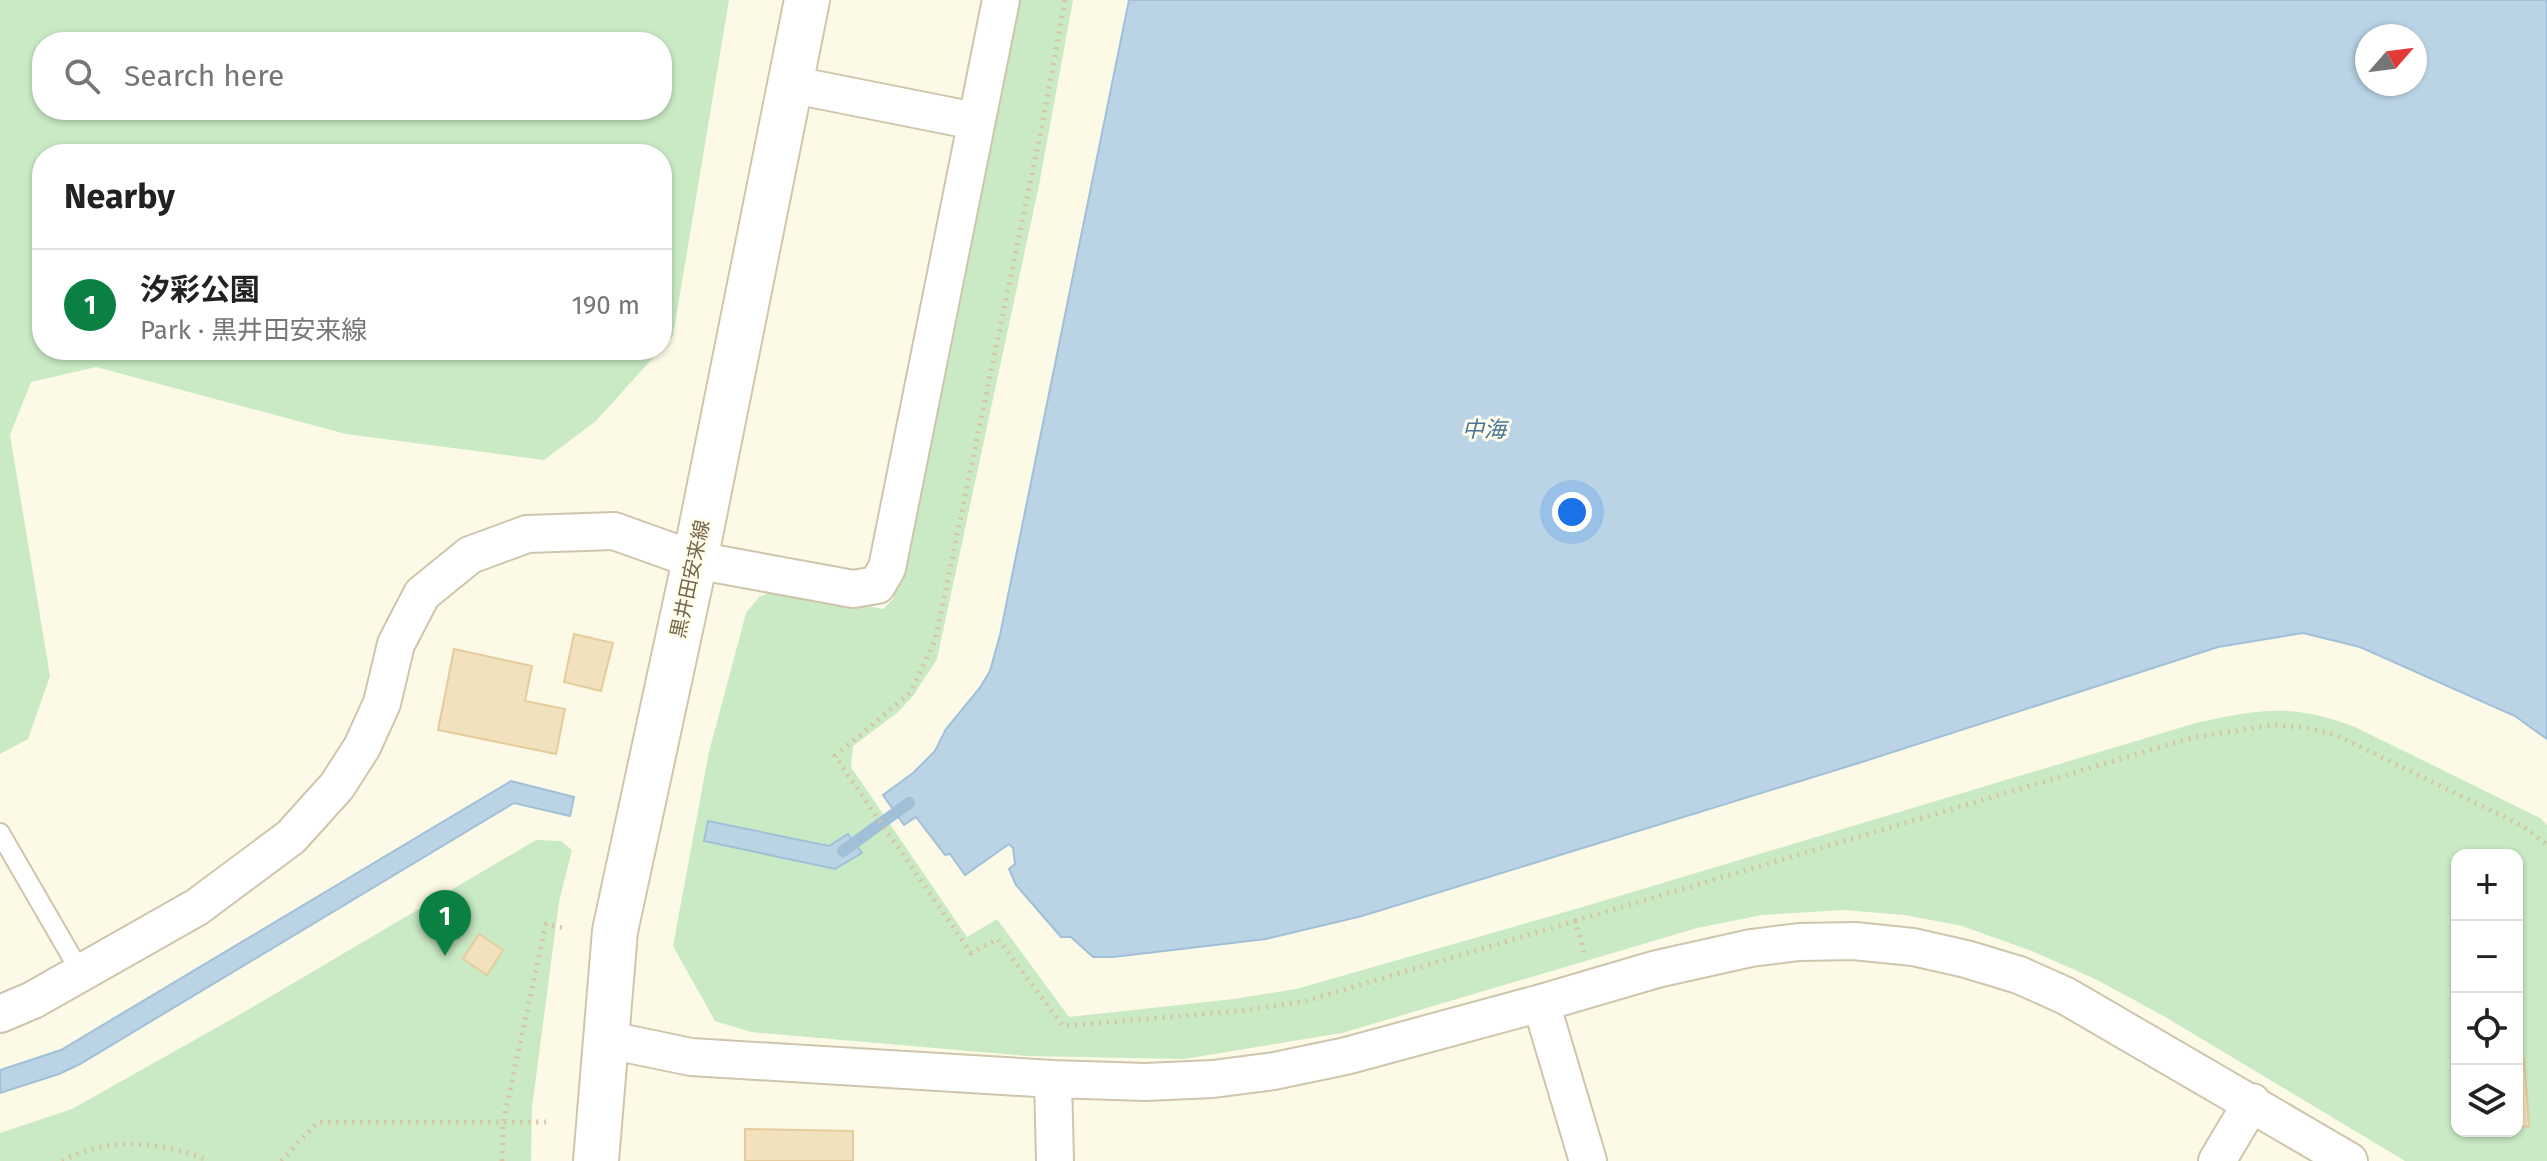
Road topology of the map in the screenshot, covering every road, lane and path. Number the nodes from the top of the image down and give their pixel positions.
1 (807, 0) edge
2 (1001, 0) edge
3 (1065, 0) edge
4 (789, 84) junction
5 (975, 121) junction
6 (695, 560) junction
7 (0, 833) edge
8 (2547, 845) edge
9 (1575, 921) junction
10 (568, 929) dead end
11 (81, 973) junction
12 (1595, 987) junction
13 (1541, 1003) junction
14 (0, 1014) edge
15 (604, 1039) junction
16 (1053, 1079) junction
17 (2252, 1102) junction
18 (503, 1122) junction
19 (546, 1122) dead end
20 (62, 1161) edge
21 (209, 1161) edge
22 (281, 1161) edge
23 (502, 1161) edge
24 (596, 1161) edge
25 (1055, 1161) edge
26 (1588, 1161) edge
27 (2217, 1161) edge
28 (2349, 1161) edge

1 - 4 main road, 黒井田安来線
2 - 5 street
3 - 9 path
4 - 5 street
4 - 6 main road, 黒井田安来線
5 - 6 street
6 - 11 street
6 - 15 main road, 黒井田安来線
7 - 11 lane
8 - 9 path
9 - 12 path
10 - 18 path
11 - 14 street
12 - 13 street
12 - 17 street
13 - 16 street
13 - 26 street
15 - 16 street
15 - 24 main road, 黒井田安来線
16 - 25 street
17 - 27 street
17 - 28 street
18 - 19 path
18 - 22 path
18 - 23 path
20 - 21 path

